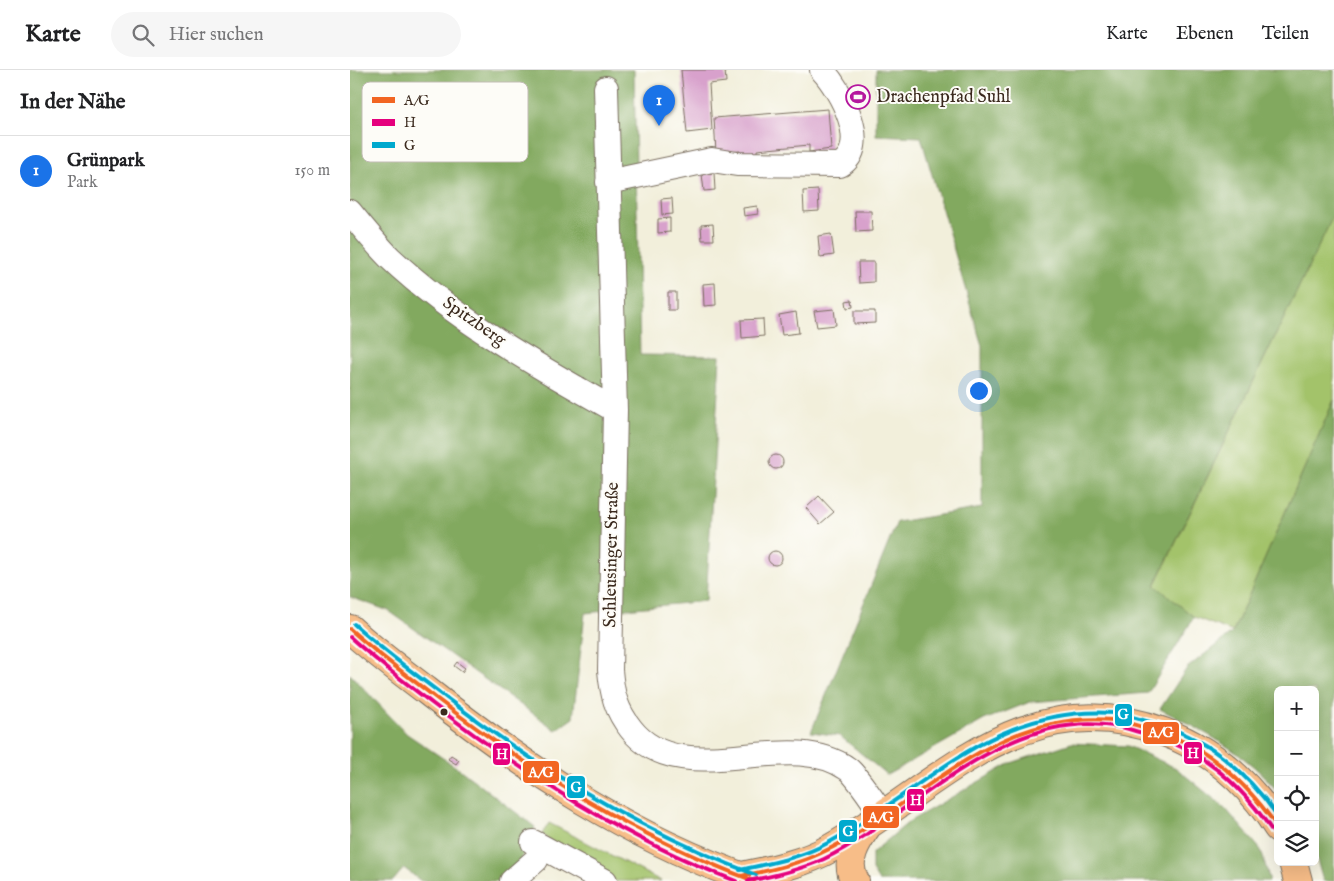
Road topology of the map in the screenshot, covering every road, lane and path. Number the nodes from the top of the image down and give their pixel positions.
1 (822, 70) edge
2 (606, 88) dead end
3 (608, 182) junction
4 (350, 212) edge
5 (615, 410) junction
6 (350, 629) edge
7 (875, 820) junction
8 (1274, 822) edge
9 (1294, 866) edge
10 (747, 879) edge
11 (512, 881) edge
12 (605, 881) edge
13 (855, 881) edge
14 (1298, 881) edge

1 - 3 street
2 - 3 street, Schleusinger Straße
3 - 5 street, Schleusinger Straße
4 - 5 street, Spitzberg
5 - 7 street, Schleusinger Straße
6 - 10 main road
7 - 8 main road
7 - 10 main road
7 - 13 main road
9 - 14 main road
11 - 12 street

